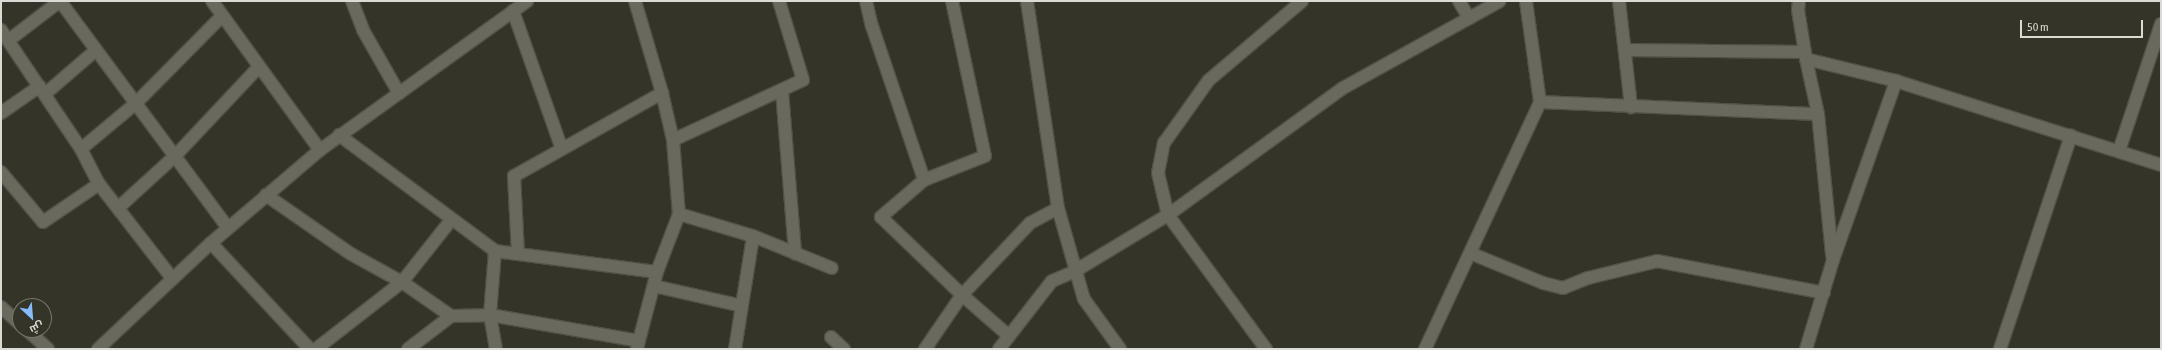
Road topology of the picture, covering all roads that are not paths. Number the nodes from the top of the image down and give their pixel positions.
1 (60, 1) edge
2 (352, 1) edge
3 (527, 1) edge
4 (635, 1) edge
5 (779, 1) edge
6 (866, 1) edge
7 (952, 1) edge
8 (1027, 1) edge
9 (1302, 1) edge
10 (1459, 1) edge
11 (1500, 1) edge
12 (1526, 1) edge
13 (1619, 1) edge
14 (1799, 1) edge
15 (215, 2) edge
16 (513, 10) junction
17 (222, 16) junction
18 (1469, 18) junction
19 (2161, 24) edge
20 (1, 30) edge
21 (9, 40) junction
22 (96, 50) junction
23 (1625, 50) junction
24 (1806, 56) junction
25 (260, 66) junction
26 (1896, 81) junction
27 (42, 90) junction
28 (782, 91) junction
29 (399, 93) junction
30 (662, 93) junction
31 (1540, 102) junction
32 (136, 103) junction
33 (1631, 107) junction
34 (1, 113) edge
35 (1818, 114) junction
36 (339, 135) junction
37 (2071, 135) junction
38 (673, 140) junction
39 (81, 149) junction
40 (562, 149) junction
41 (320, 150) junction
42 (2119, 151) junction
43 (175, 156) junction
44 (2161, 165) edge
45 (1, 172) edge
46 (924, 180) junction
47 (99, 184) junction
48 (266, 195) junction
49 (118, 208) junction
50 (1058, 208) junction
51 (679, 214) junction
52 (1168, 215) junction
53 (452, 219) junction
54 (228, 228) junction
55 (753, 236) junction
56 (211, 243) junction
57 (495, 251) junction
58 (795, 253) junction
59 (1470, 253) junction
60 (518, 254) junction
61 (1832, 260) junction
62 (832, 268) dead end
63 (1075, 271) junction
64 (657, 272) junction
65 (172, 278) junction
66 (402, 282) junction
67 (654, 286) junction
68 (1824, 293) junction
69 (962, 294) junction
70 (742, 306) junction
71 (1, 307) edge
72 (490, 315) junction
73 (451, 316) junction
74 (12, 317) edge
75 (1009, 336) junction
76 (36, 338) edge
77 (831, 338) dead end
78 (638, 345) edge
79 (48, 349) edge
80 (98, 349) edge
81 (310, 349) edge
82 (316, 349) edge
83 (408, 349) edge
84 (496, 349) edge
85 (736, 349) edge
86 (844, 349) edge
87 (925, 349) edge
88 (1000, 349) edge
89 (1120, 349) edge
90 (1266, 349) edge
91 (1425, 349) edge
92 (1806, 349) edge
93 (2000, 349) edge

1 - 21 street
1 - 22 street
2 - 29 street
3 - 16 street
4 - 30 street
5 - 28 street
6 - 46 street
7 - 46 street
8 - 50 street
9 - 52 street
10 - 18 street
11 - 18 street
12 - 31 street
13 - 23 street
14 - 24 street
15 - 17 street
16 - 29 street
16 - 40 street
17 - 25 street
17 - 32 street
18 - 52 street
19 - 42 street
20 - 21 street
21 - 27 street
22 - 27 street
22 - 32 street
23 - 24 street
23 - 33 street
24 - 26 street
24 - 35 street
25 - 41 street
25 - 43 street
26 - 37 street
26 - 61 street
27 - 34 street
27 - 39 street
28 - 38 street
28 - 58 street
29 - 36 street
30 - 38 street
30 - 40 street
31 - 33 street
31 - 59 street
32 - 39 street
32 - 43 street
33 - 35 street
35 - 61 street
36 - 41 street
36 - 53 street
37 - 42 street
37 - 93 street
38 - 51 street
39 - 47 street
40 - 60 street
41 - 48 street
42 - 44 street
43 - 49 street
43 - 54 street
45 - 47 street
46 - 69 street
47 - 49 street
48 - 54 street
48 - 66 street
49 - 65 street
50 - 63 street
50 - 69 street
51 - 55 street
51 - 64 street
52 - 63 street
52 - 90 street
53 - 57 street
53 - 66 street
54 - 56 street
55 - 58 street
55 - 70 street
56 - 65 street
56 - 81 street
57 - 60 street
57 - 72 street
58 - 62 street
59 - 68 street
59 - 91 street
60 - 64 street
61 - 68 street
63 - 75 street
63 - 89 street
64 - 67 street
65 - 80 street
66 - 73 street
66 - 82 street
67 - 70 street
67 - 78 street
68 - 92 street
69 - 75 street
69 - 87 street
70 - 85 street
71 - 74 street
72 - 73 street
72 - 78 street
72 - 84 street
73 - 83 street
75 - 88 street
76 - 79 street
77 - 86 street

